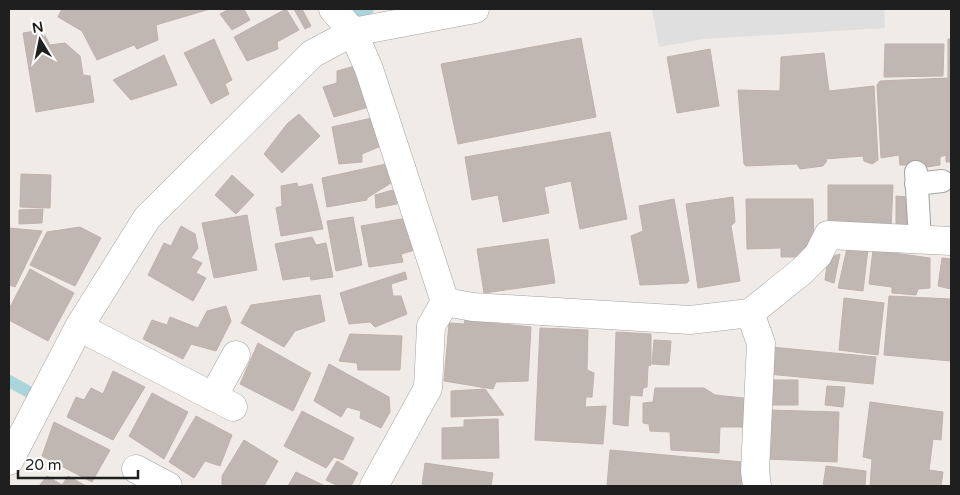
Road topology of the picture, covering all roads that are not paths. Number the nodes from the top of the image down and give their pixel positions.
1 (333, 9) edge
2 (476, 9) edge
3 (353, 32) junction
4 (942, 181) dead end
5 (920, 239) junction
6 (951, 241) edge
7 (445, 302) junction
8 (750, 313) junction
9 (79, 327) junction
10 (236, 355) dead end
11 (9, 461) edge
12 (136, 469) dead end
13 (168, 486) edge
14 (374, 486) edge
15 (757, 486) edge

1 - 3 street
2 - 3 street
3 - 7 street
3 - 9 street
4 - 5 lane
5 - 6 street
5 - 8 street
7 - 8 street
7 - 14 street
8 - 15 street
9 - 10 street
9 - 11 street
12 - 13 street

